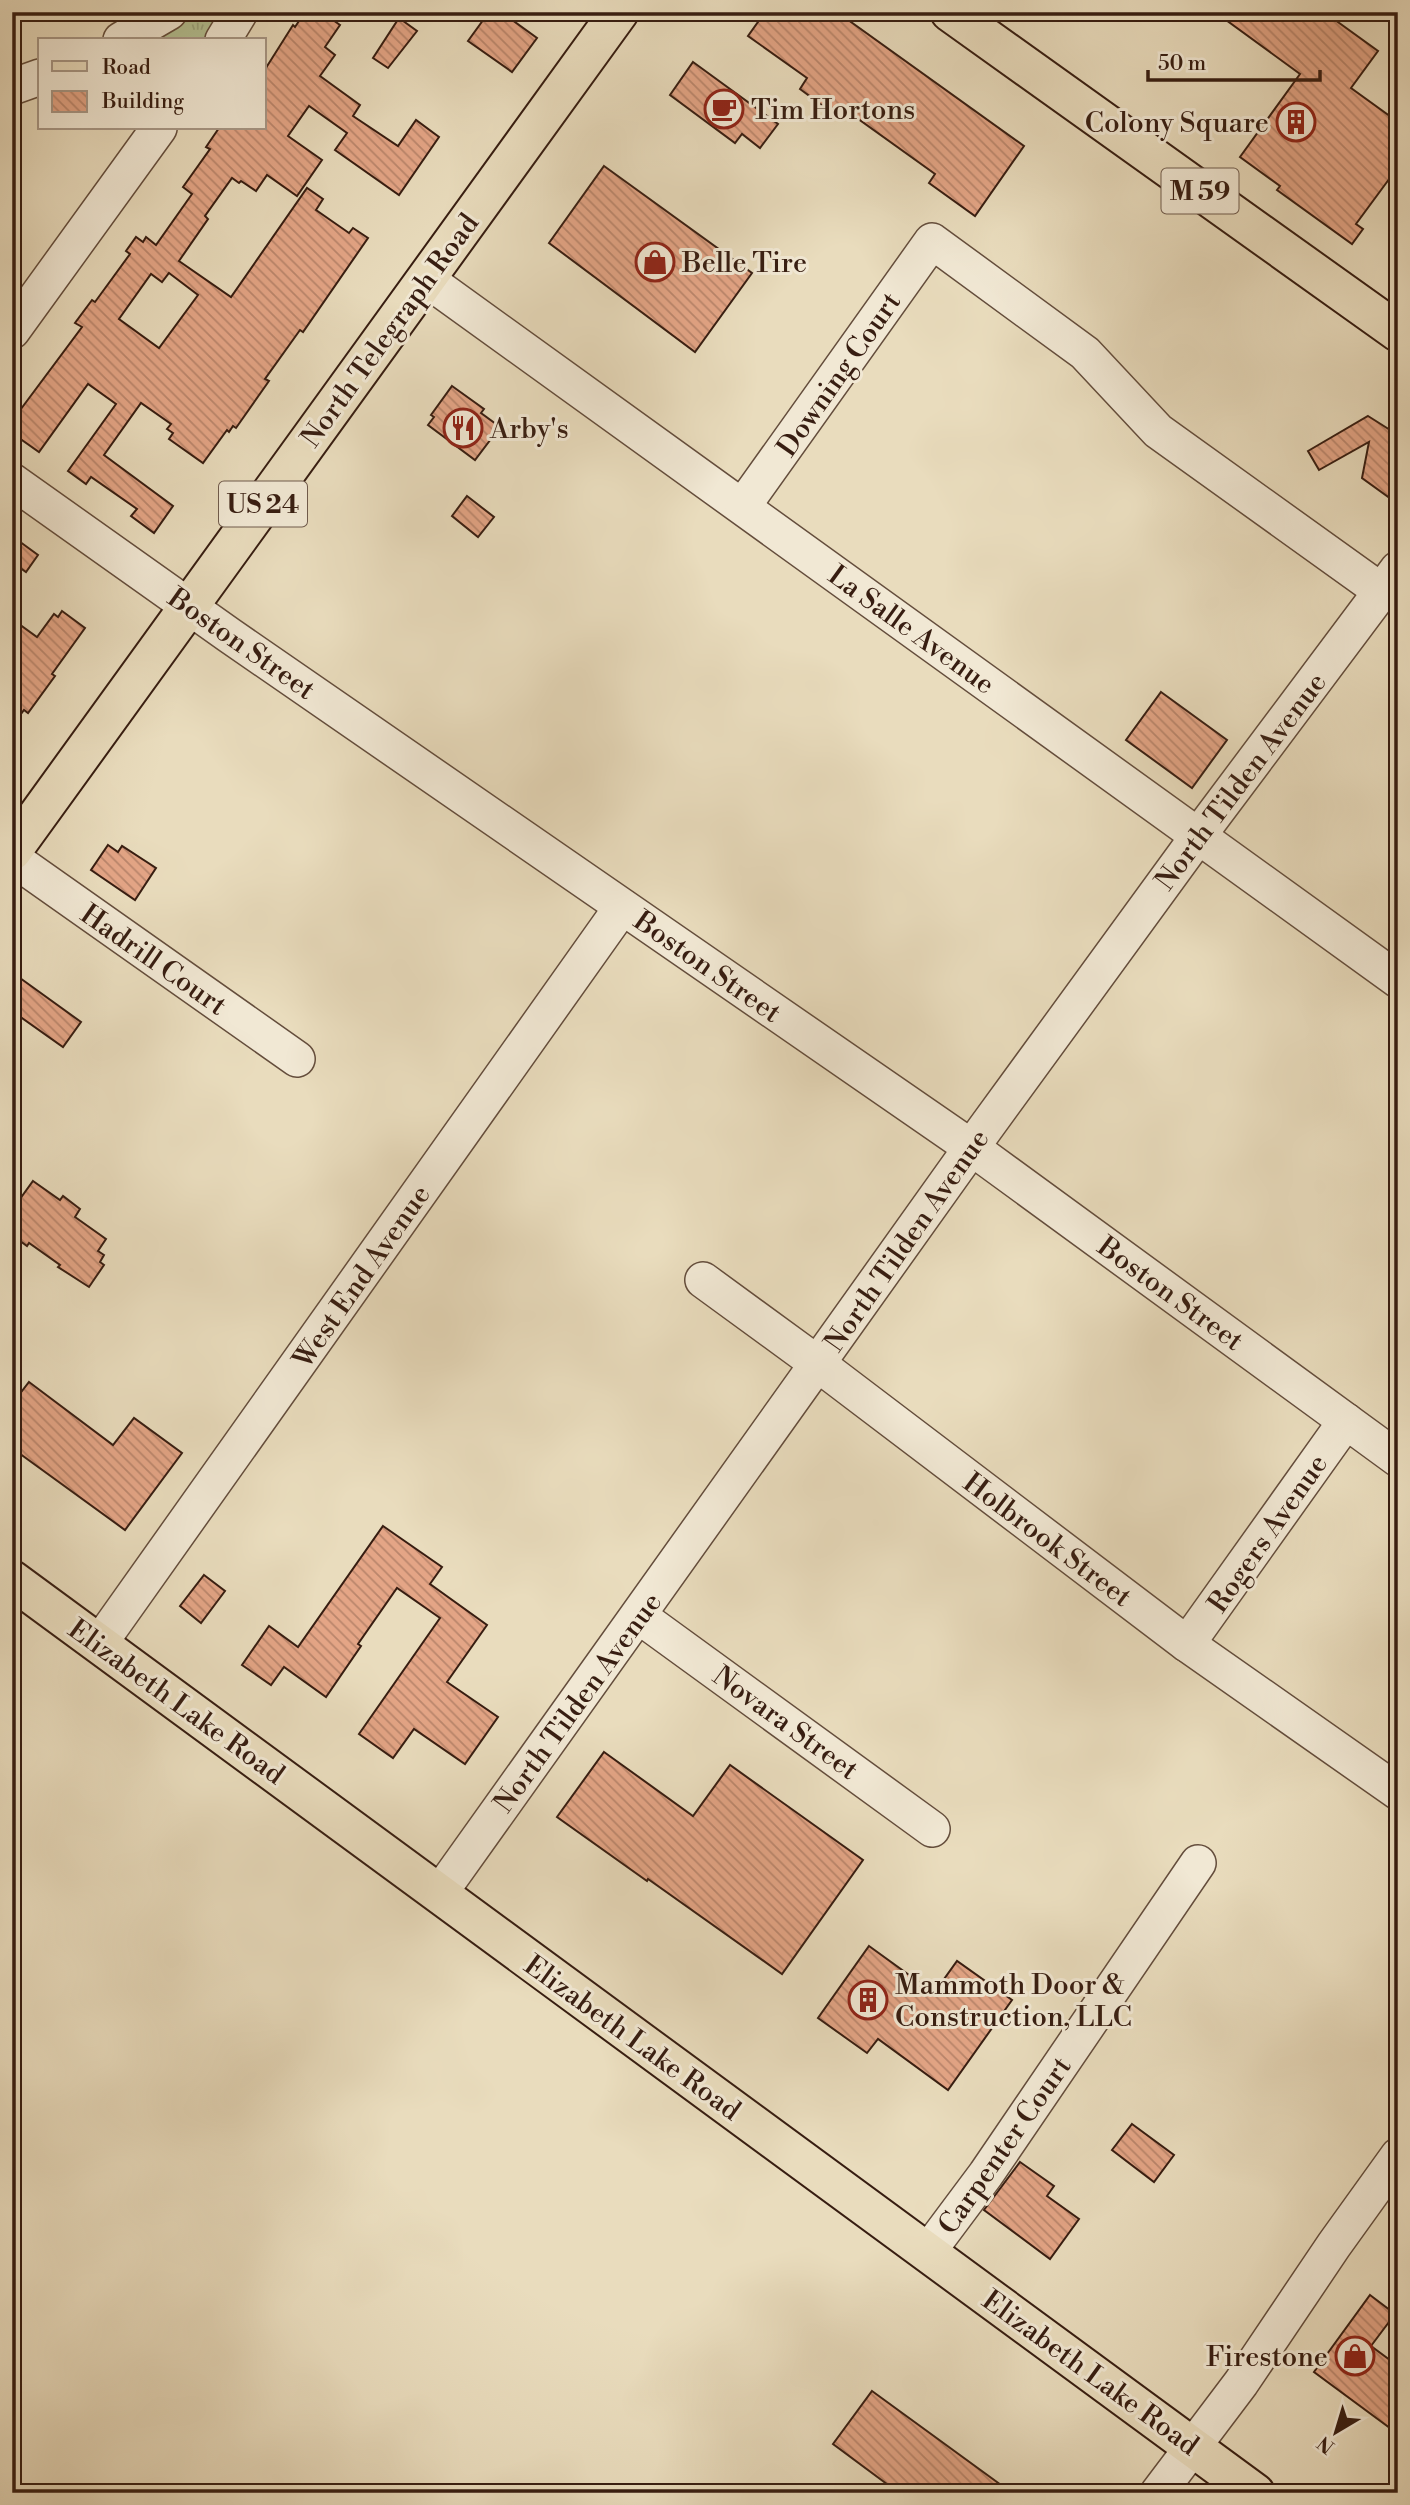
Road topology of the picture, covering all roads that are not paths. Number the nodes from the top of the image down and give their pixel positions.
1 (169, 12) edge
2 (240, 12) edge
3 (619, 12) edge
4 (950, 12) edge
5 (124, 38) edge
6 (224, 38) edge
7 (38, 78) edge
8 (12, 87) edge
9 (148, 134) edge
10 (932, 241) joint
11 (426, 279) junction
12 (12, 331) edge
13 (1398, 332) edge
14 (12, 481) edge
15 (743, 506) junction
16 (1390, 580) edge
17 (189, 607) junction
18 (1198, 836) junction
19 (12, 851) edge
20 (12, 858) edge
21 (622, 907) junction
22 (1398, 980) edge
23 (297, 1059) dead end
24 (972, 1148) junction
25 (703, 1280) dead end
26 (818, 1364) junction
27 (1346, 1421) junction
28 (1398, 1459) edge
29 (12, 1580) edge
30 (639, 1616) junction
31 (99, 1644) junction
32 (1187, 1644) junction
33 (1398, 1792) edge
34 (932, 1829) dead end
35 (1198, 1863) dead end
36 (439, 1894) junction
37 (1398, 2156) edge
38 (928, 2252) junction
39 (1192, 2446) junction
40 (1158, 2493) edge
41 (1255, 2493) edge

1 - 5 street
2 - 6 street
3 - 11 main road, North Telegraph Road / US 24
4 - 13 main road, M 59
7 - 8 street
9 - 12 street
10 - 15 street, Downing Court
10 - 16 street, North Tilden Avenue
11 - 15 street, La Salle Avenue
11 - 17 main road, North Telegraph Road / US 24
14 - 17 street, Boston Street
15 - 18 street, La Salle Avenue
16 - 18 street, North Tilden Avenue
17 - 19 main road, North Telegraph Road / US 24
17 - 21 street, Boston Street
18 - 22 street, La Salle Avenue
18 - 24 street, North Tilden Avenue
20 - 23 street, Hadrill Court
21 - 24 street, Boston Street
21 - 31 street, West End Avenue
24 - 26 street, North Tilden Avenue
24 - 27 street, Boston Street
25 - 26 street, Holbrook Street
26 - 30 street, North Tilden Avenue
26 - 32 street, Holbrook Street
27 - 28 street, Boston Street
27 - 32 street, Rogers Avenue
29 - 31 main road, Elizabeth Lake Road
30 - 34 street, Novara Street
30 - 36 street, North Tilden Avenue
31 - 36 main road, Elizabeth Lake Road
32 - 33 street, Holbrook Street
35 - 38 street, Carpenter Court
36 - 38 main road, Elizabeth Lake Road
37 - 39 street
38 - 39 main road, Elizabeth Lake Road
39 - 40 street
39 - 41 main road, Elizabeth Lake Road

